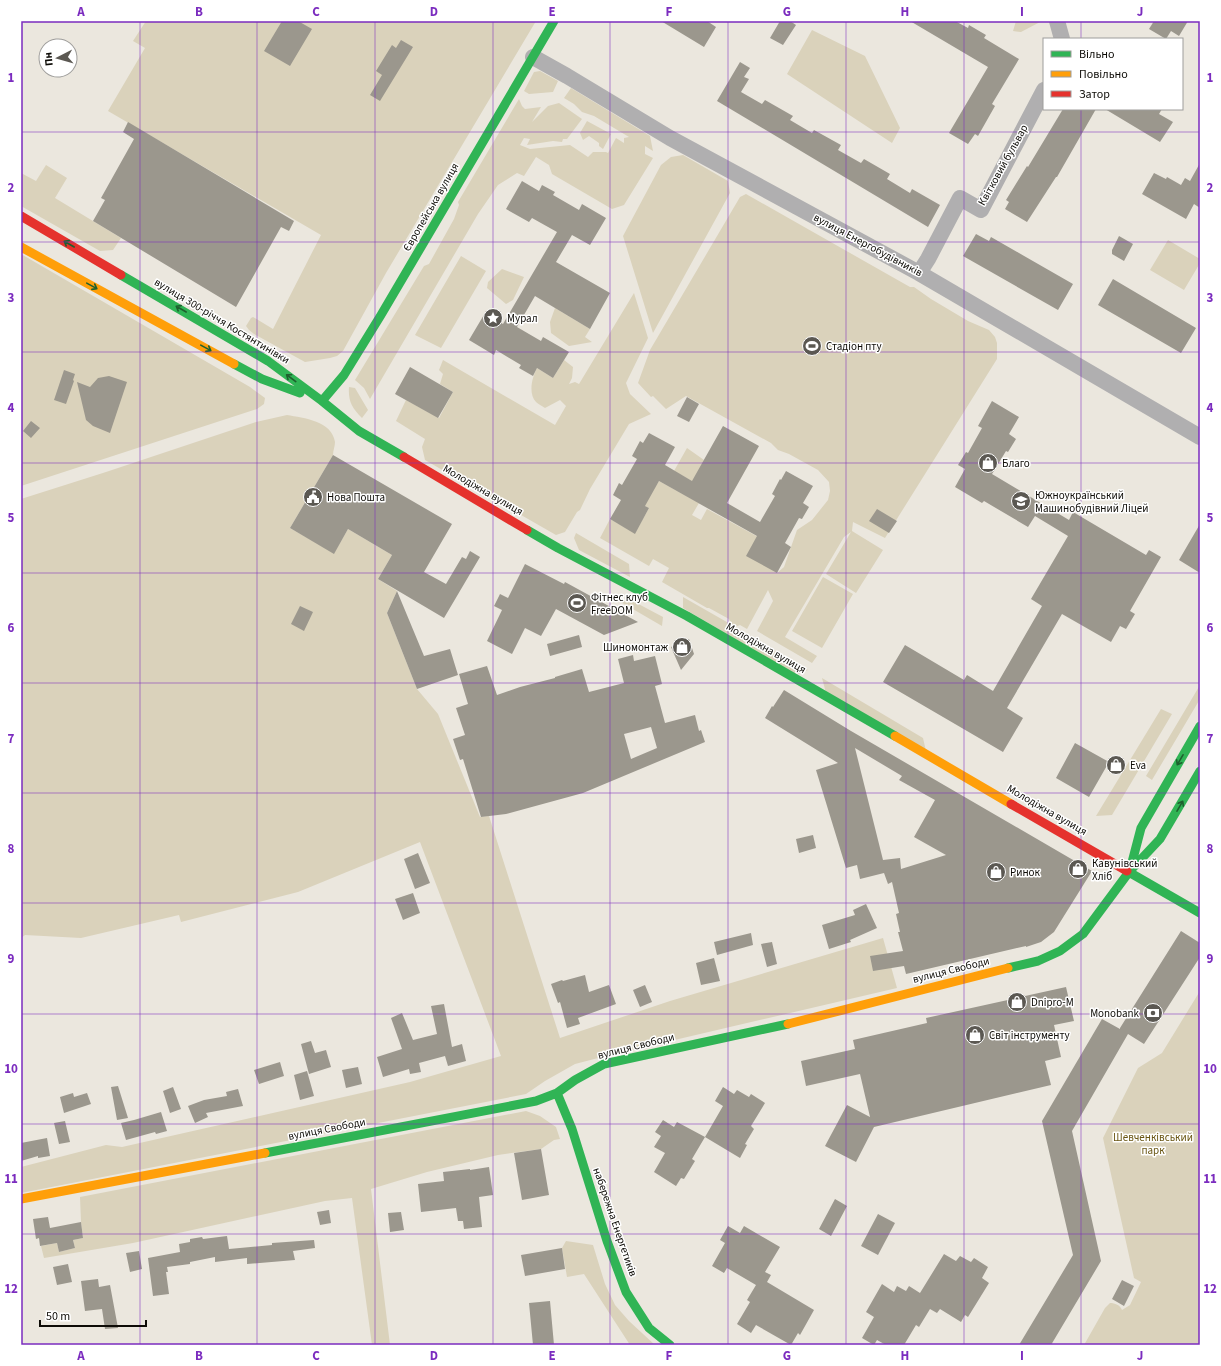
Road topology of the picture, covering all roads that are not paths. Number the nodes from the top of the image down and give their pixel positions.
1 (554, 21) edge
2 (1057, 21) edge
3 (1062, 38) edge
4 (533, 57) junction
5 (1043, 92) edge
6 (21, 216) edge
7 (21, 246) edge
8 (919, 273) junction
9 (322, 401) junction
10 (1200, 437) edge
11 (1200, 726) edge
12 (1200, 771) edge
13 (1129, 872) junction
14 (1200, 913) edge
15 (557, 1093) junction
16 (21, 1199) edge
17 (670, 1345) edge

1 - 4 street, Європейська вулиця
2 - 3 street
4 - 8 street, вулиця Енергобудівників
4 - 9 street, Європейська вулиця
5 - 8 street, Квітковий бульвар
9 -> 6 street, вулиця 300-річчя Костянтинівки
7 -> 9 street
8 - 10 street, вулиця Енергобудівників
9 - 13 street, Молодіжна вулиця
11 -> 13 street
13 -> 12 street
13 - 14 street, Молодіжна вулиця
13 - 15 street, вулиця Свободи
15 - 16 street, вулиця Свободи
15 - 17 street, набережна Енергетиків

